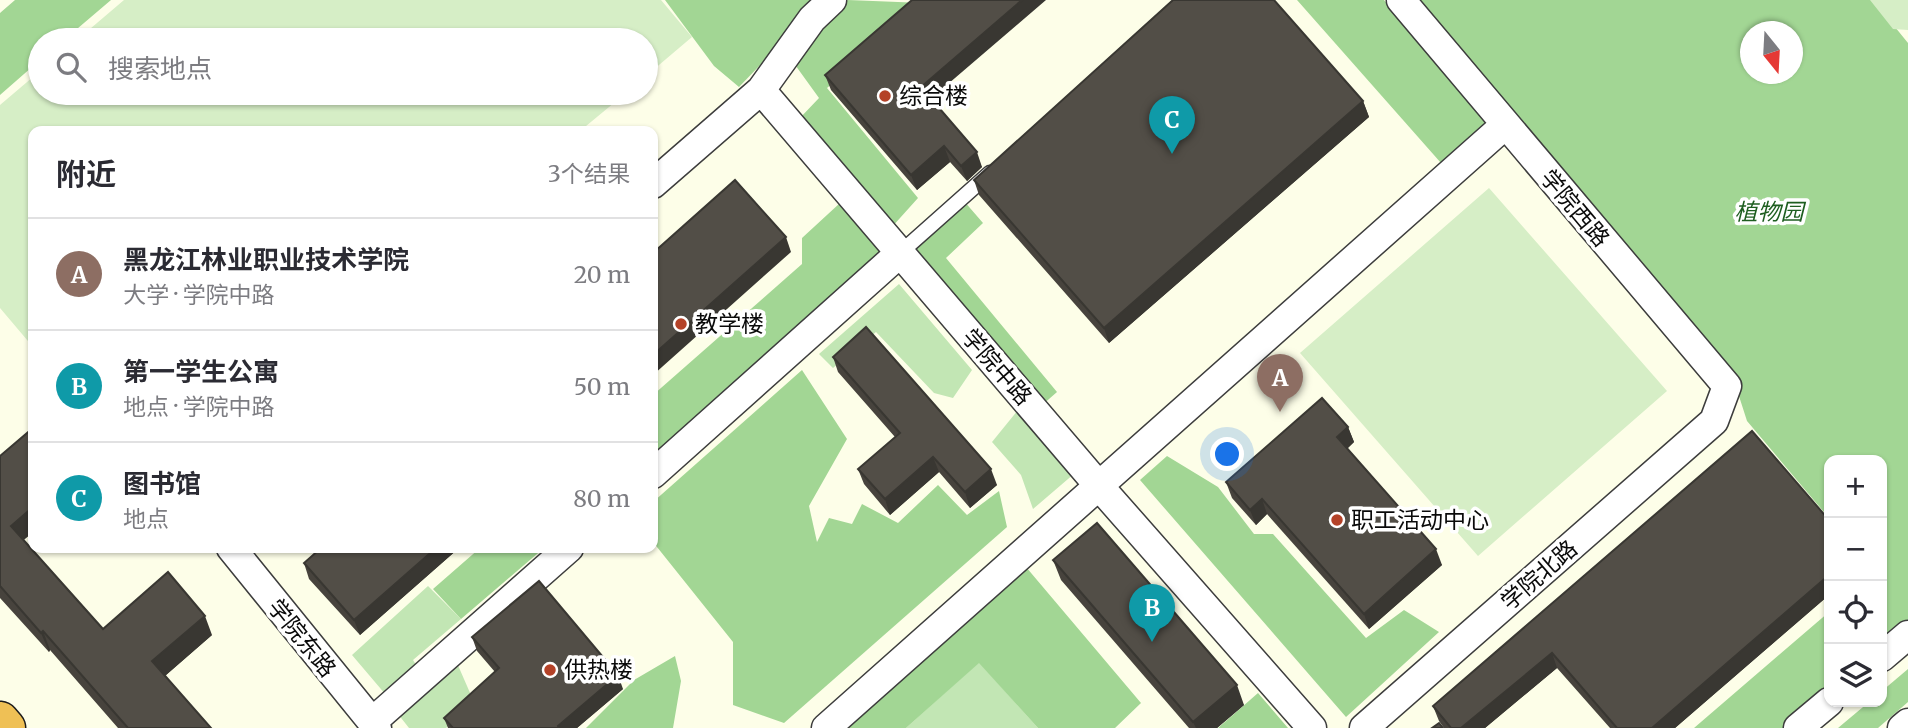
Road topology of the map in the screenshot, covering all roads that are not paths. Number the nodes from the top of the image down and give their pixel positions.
1 (832, 0) edge
2 (1401, 0) edge
3 (761, 90) junction
4 (1505, 125) junction
5 (1002, 163) edge
6 (658, 180) edge
7 (900, 253) junction
8 (1714, 421) joint
9 (658, 470) edge
10 (1099, 486) junction
11 (235, 553) edge
12 (563, 553) edge
13 (1908, 635) edge
14 (1887, 653) edge
15 (1824, 706) edge
16 (0, 721) edge
17 (1908, 723) edge
18 (374, 725) edge
19 (6, 728) edge
20 (827, 728) edge
21 (1312, 728) edge
22 (1364, 728) edge
23 (1798, 728) edge
24 (1902, 728) edge

1 - 3 street
2 - 4 street, 学院西路
3 - 6 street
3 - 7 street, 学院中路
4 - 8 street, 学院西路
4 - 10 street
5 - 7 lane
7 - 9 street
7 - 10 street, 学院中路
8 - 22 street, 学院北路
10 - 20 street
10 - 21 street, 学院中路
11 - 18 street, 学院东路
12 - 18 street
13 - 14 street
15 - 23 street
16 - 19 highway
17 - 24 street

